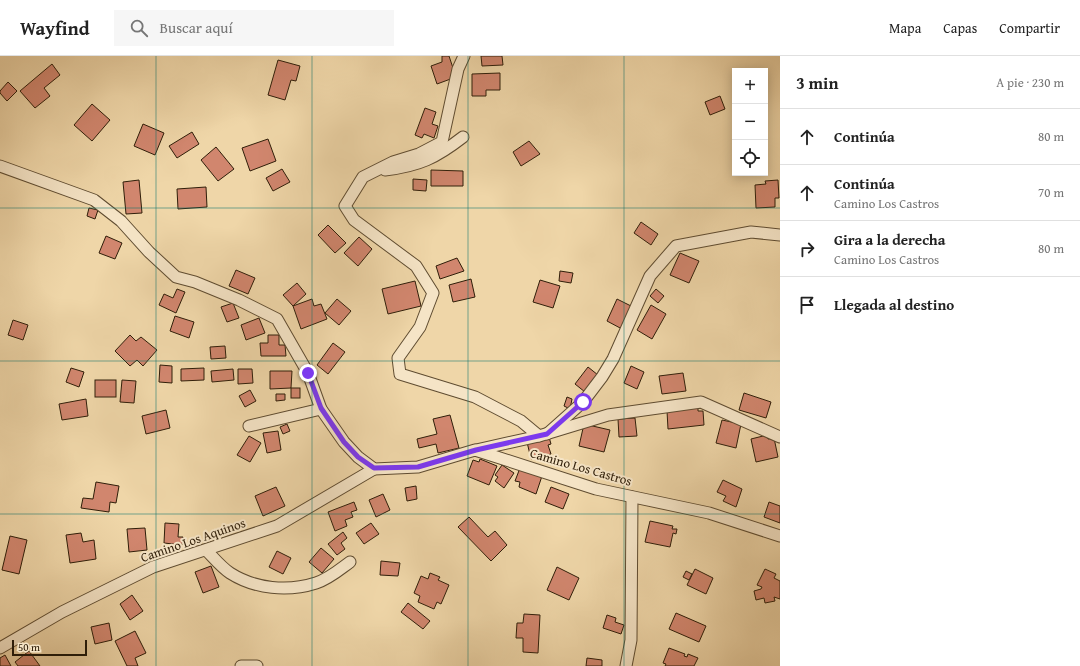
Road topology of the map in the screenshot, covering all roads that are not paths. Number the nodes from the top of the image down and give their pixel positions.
1 (464, 56) edge
2 (463, 137) dead end
3 (0, 166) edge
4 (375, 171) junction
5 (780, 235) edge
6 (321, 408) junction
7 (249, 426) dead end
8 (543, 435) junction
9 (780, 437) edge
10 (476, 450) junction
11 (374, 468) junction
12 (632, 497) junction
13 (780, 536) edge
14 (206, 550) junction
15 (350, 562) dead end
16 (0, 648) edge
17 (241, 666) edge
18 (257, 666) edge
19 (626, 666) edge

1 - 4 street
2 - 4 street
3 - 6 street
4 - 8 street
5 - 8 street
6 - 7 street
6 - 11 street
8 - 9 street
8 - 10 street
10 - 11 street
10 - 12 street, Camino Los Castros
11 - 14 street, Camino Los Aquinos
12 - 13 street, Camino Los Castros
12 - 19 street
14 - 15 street
14 - 16 street, Camino Los Aquinos
17 - 18 street

